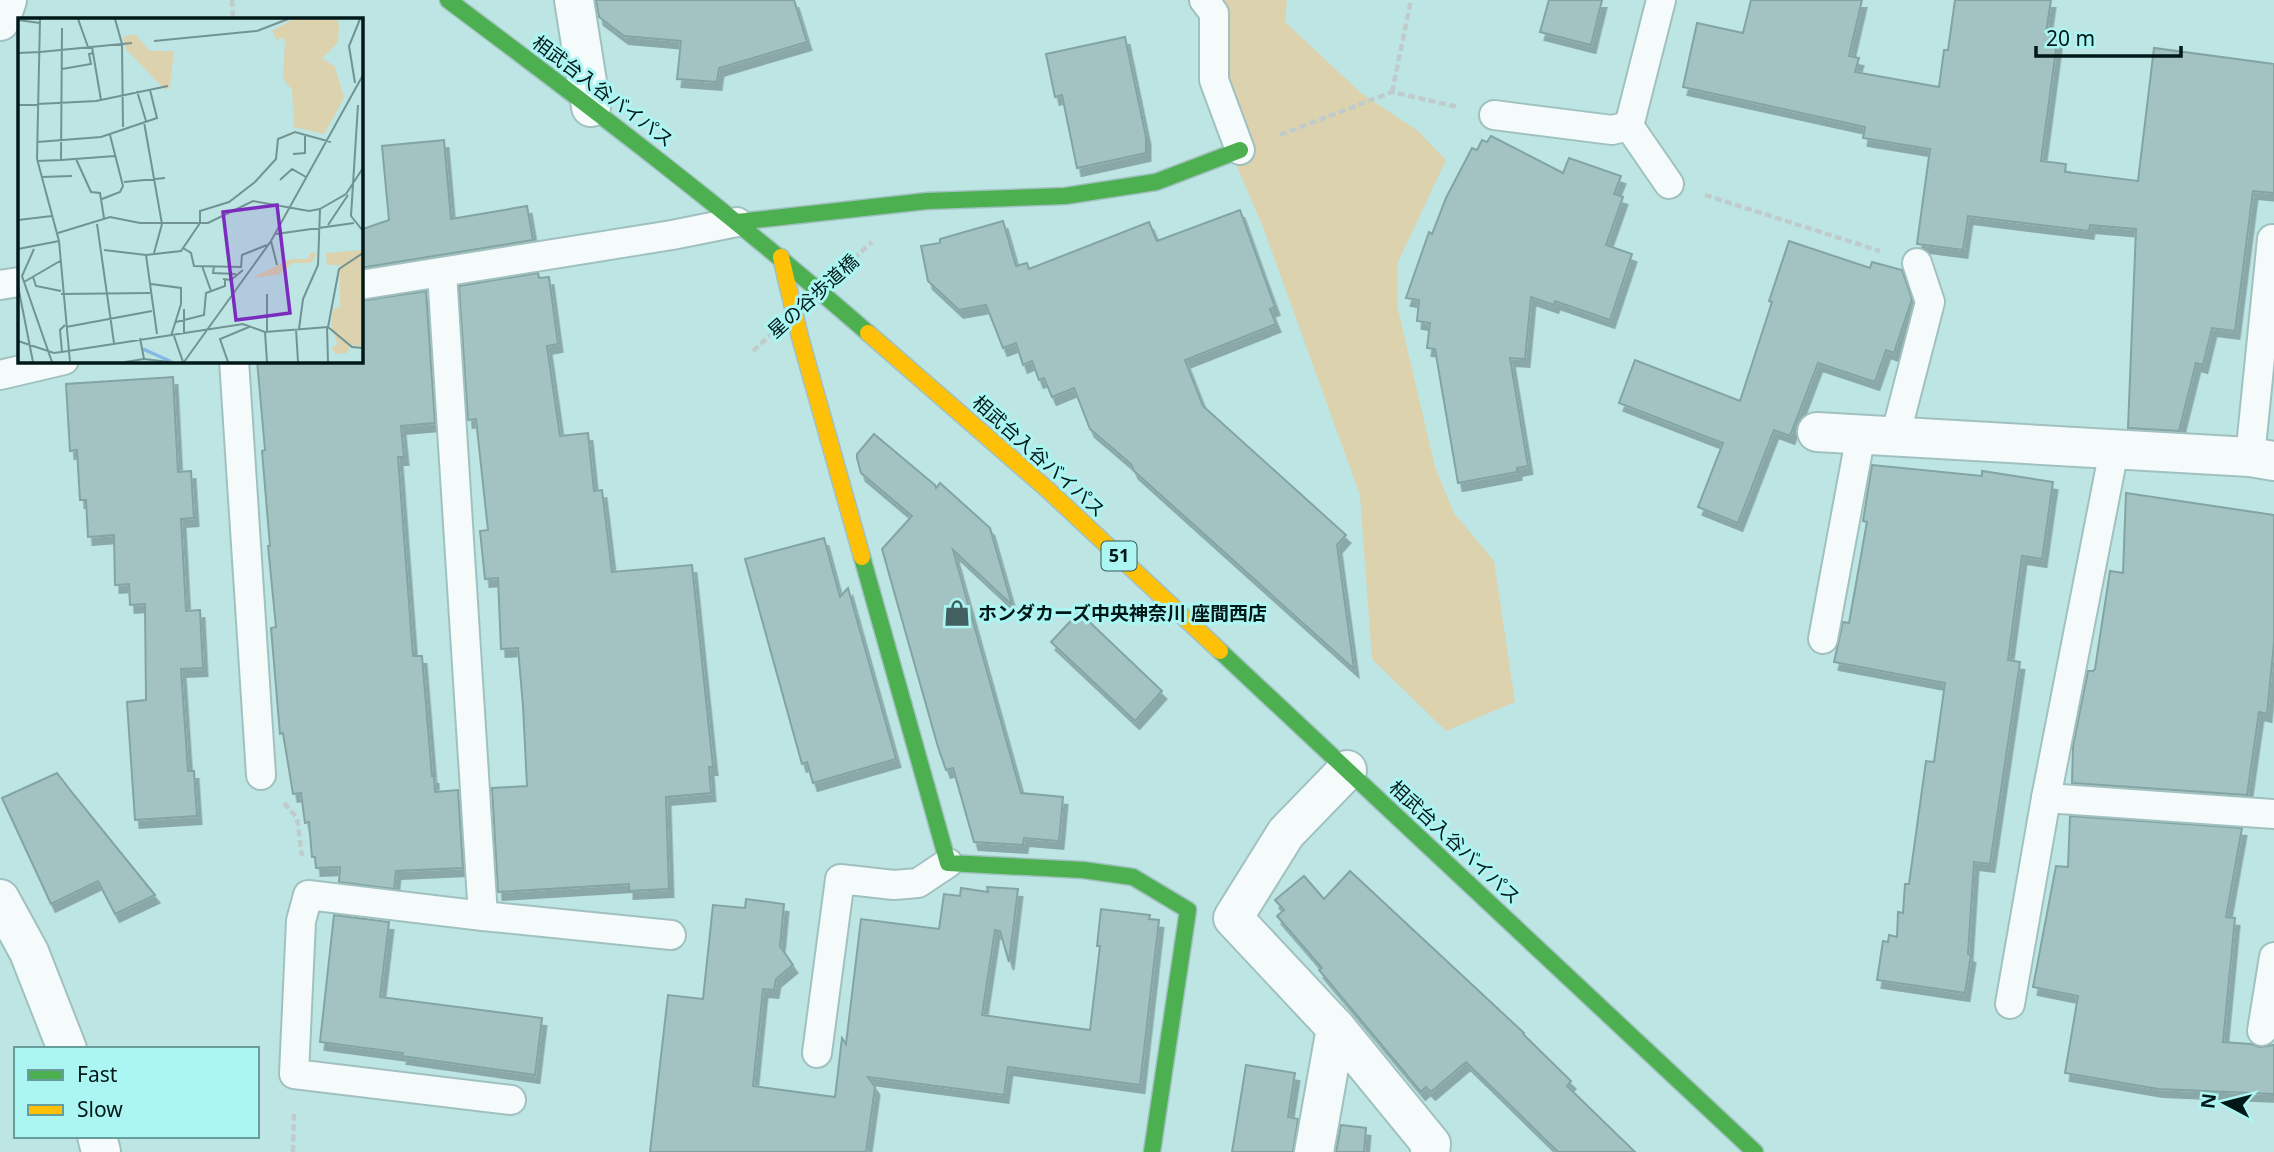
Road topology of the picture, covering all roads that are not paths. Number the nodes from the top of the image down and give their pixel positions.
1 (7, 0) edge
2 (448, 0) edge
3 (574, 0) edge
4 (1204, 0) edge
5 (1661, 0) edge
6 (0, 21) edge
7 (591, 107) junction
8 (1494, 115) road end
9 (1629, 126) junction
10 (1240, 150) joint
11 (1669, 184) road end
12 (737, 222) junction
13 (2272, 239) edge
14 (781, 257) junction
15 (1917, 263) road end
16 (442, 273) junction
17 (18, 282) edge
18 (0, 285) edge
19 (362, 285) edge
20 (55, 362) edge
21 (234, 362) edge
22 (0, 375) edge
23 (1817, 432) dead end
24 (1878, 435) junction
25 (2114, 450) junction
26 (2262, 459) edge
27 (1823, 639) dead end
28 (1347, 770) junction
29 (261, 775) road end
30 (2046, 799) junction
31 (2274, 814) edge
32 (948, 863) junction
33 (0, 899) edge
34 (483, 916) junction
35 (671, 935) dead end
36 (2274, 957) edge
37 (2010, 1004) dead end
38 (1336, 1028) junction
39 (2262, 1031) dead end
40 (66, 1047) edge
41 (817, 1053) dead end
42 (511, 1100) dead end
43 (1152, 1152) edge
44 (1314, 1152) edge
45 (1430, 1152) edge
46 (1755, 1152) edge

1 - 6 street
2 - 7 main road, 相武台入谷バイパス / 51
3 - 7 street
4 - 10 lane
5 - 9 lane
7 - 12 main road, 相武台入谷バイパス / 51
8 - 9 lane
9 - 11 lane
10 - 12 main road
12 - 14 main road, 相武台入谷バイパス / 51
12 - 16 lane
13 - 26 lane
14 - 28 main road, 相武台入谷バイパス / 51
14 - 32 main road
15 - 24 lane
16 - 19 lane
16 - 34 lane
17 - 18 lane
20 - 22 lane
21 - 29 lane
23 - 24 street
24 - 25 street
24 - 27 lane
25 - 26 street
25 - 30 lane
28 - 38 street
28 - 46 main road, 相武台入谷バイパス / 51
30 - 31 lane
30 - 37 lane
32 - 41 lane
32 - 43 main road
33 - 40 street
34 - 35 lane
34 - 42 lane
36 - 39 lane
38 - 44 street
38 - 45 street

